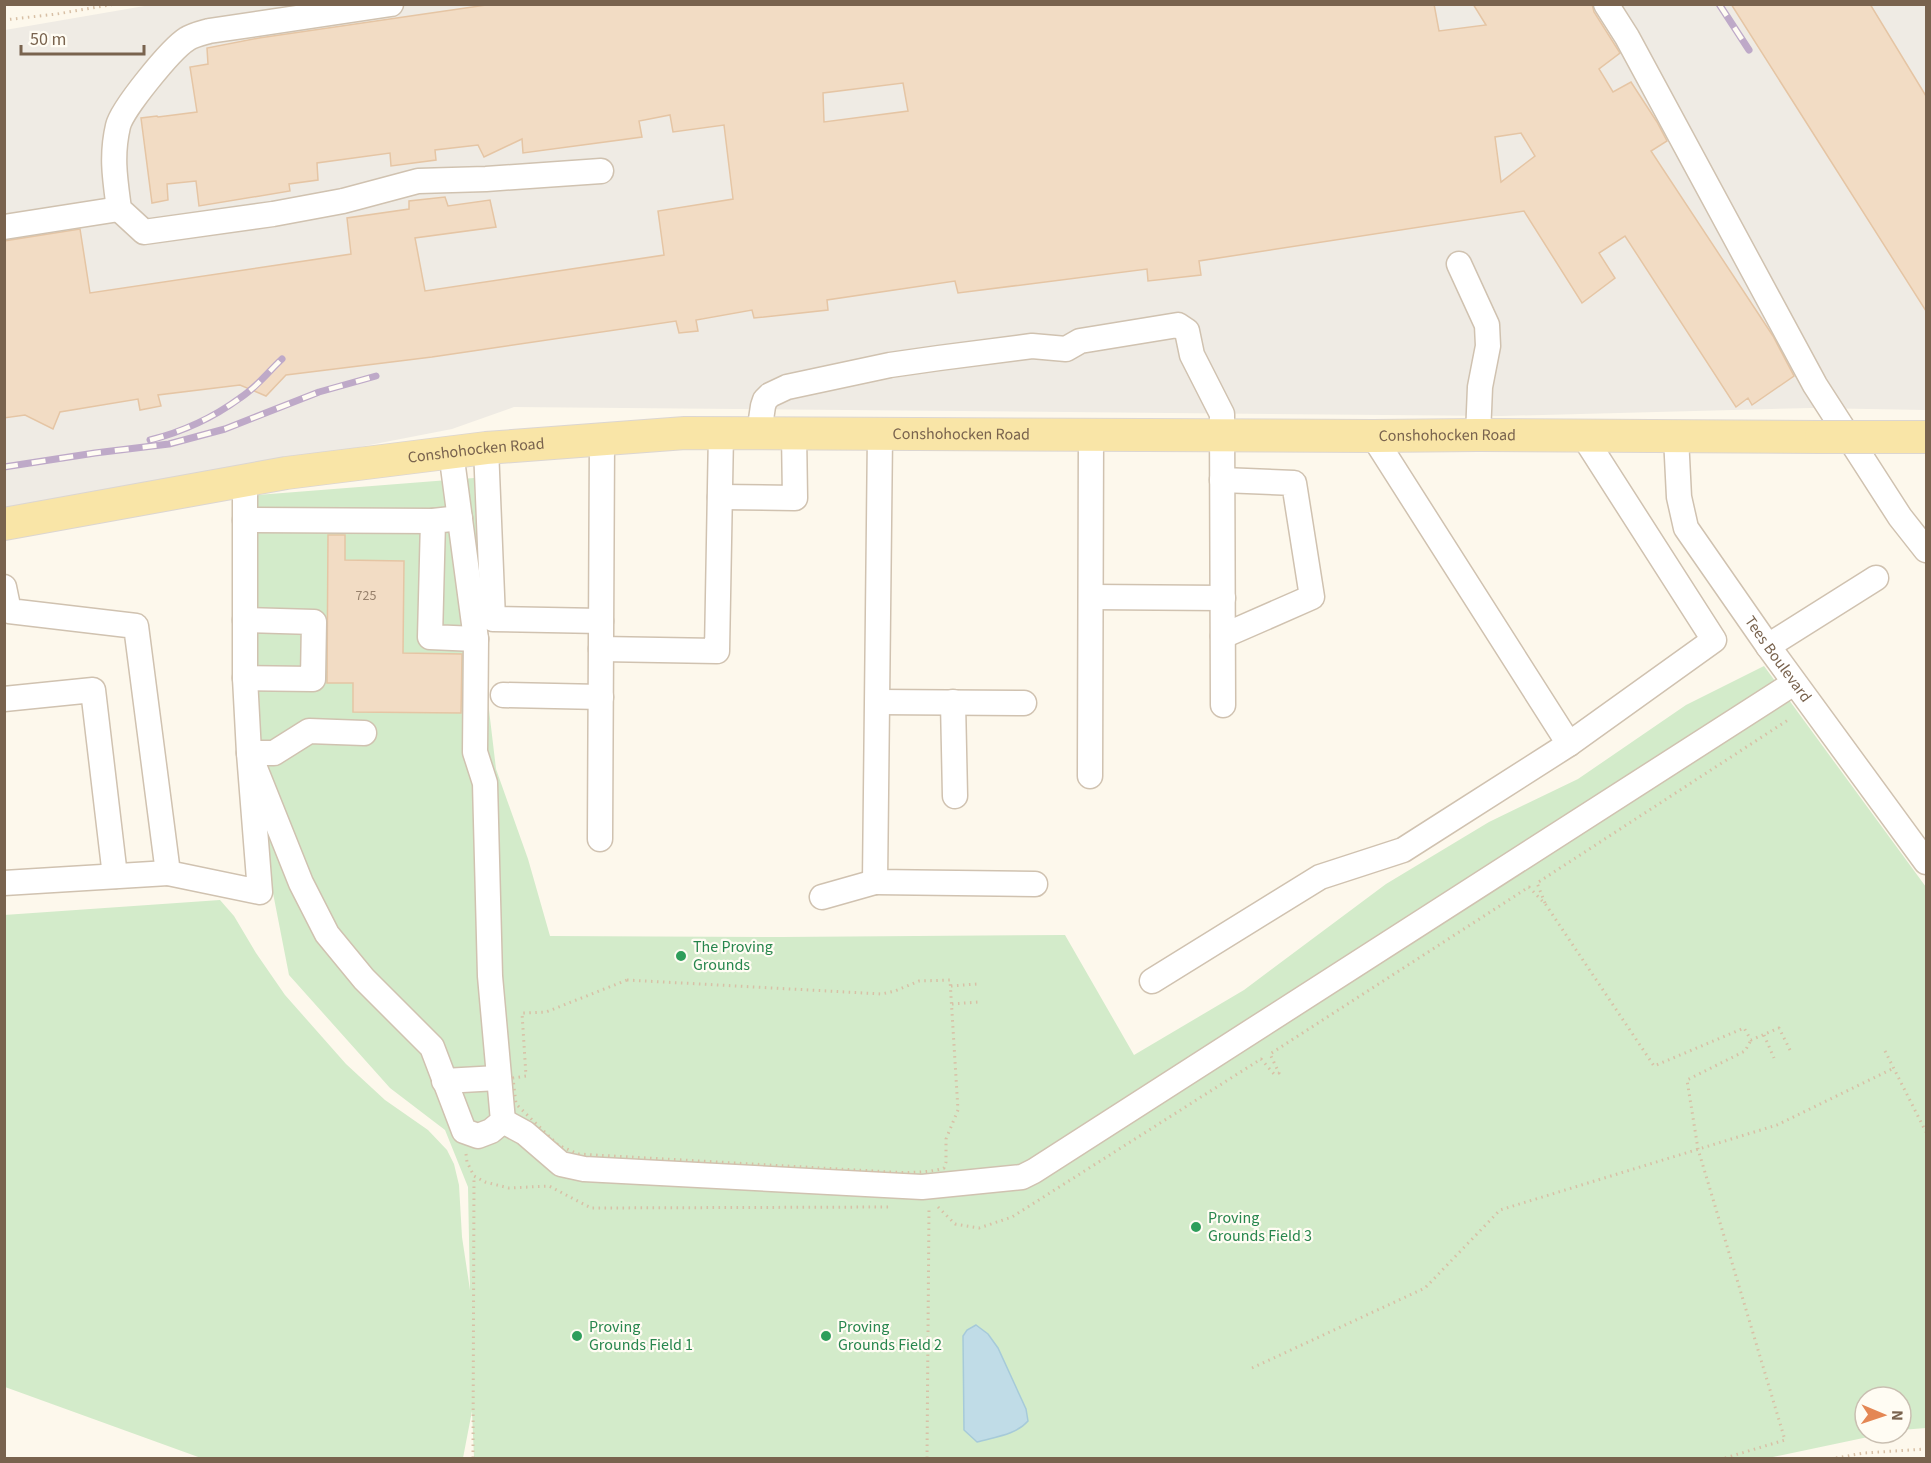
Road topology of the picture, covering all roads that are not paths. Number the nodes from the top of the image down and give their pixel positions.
1 (391, 4) edge
2 (1606, 4) edge
3 (601, 171) dead end
4 (119, 209) junction
5 (4, 227) edge
6 (1459, 264) dead end
7 (721, 433) junction
8 (759, 433) junction
9 (794, 433) junction
10 (880, 434) junction
11 (1091, 435) junction
12 (1222, 435) junction
13 (1478, 435) junction
14 (1373, 436) junction
15 (1584, 436) junction
16 (1676, 437) junction
17 (1926, 437) edge
18 (602, 439) junction
19 (486, 448) junction
20 (452, 452) junction
21 (1222, 480) junction
22 (245, 481) junction
23 (720, 497) junction
24 (460, 518) junction
25 (245, 520) junction
26 (433, 521) junction
27 (4, 524) edge
28 (1926, 550) edge
29 (1876, 578) dead end
30 (4, 587) edge
31 (1091, 597) junction
32 (1222, 598) junction
33 (7, 613) edge
34 (245, 620) junction
35 (601, 621) junction
36 (1223, 636) junction
37 (476, 639) junction
38 (1768, 646) junction
39 (601, 650) junction
40 (245, 678) junction
41 (1794, 683) junction
42 (503, 695) dead end
43 (601, 697) junction
44 (4, 699) edge
45 (878, 702) junction
46 (953, 702) junction
47 (1024, 703) dead end
48 (1223, 705) dead end
49 (364, 733) dead end
50 (1569, 744) junction
51 (249, 753) junction
52 (1090, 776) dead end
53 (955, 796) dead end
54 (600, 839) dead end
55 (1926, 862) edge
56 (168, 873) junction
57 (115, 876) junction
58 (875, 882) junction
59 (4, 883) edge
60 (1035, 884) dead end
61 (822, 897) dead end
62 (1152, 981) dead end
63 (498, 1078) junction
64 (444, 1081) junction
65 (503, 1121) junction

1 - 4 lane
2 - 28 lane
3 - 4 lane
4 - 5 lane
6 - 13 lane
7 - 8 main road, Conshohocken Road
7 - 18 main road, Conshohocken Road
7 - 23 lane
8 - 9 main road, Conshohocken Road
8 - 12 lane
9 - 10 main road, Conshohocken Road
9 - 23 lane
10 - 11 main road, Conshohocken Road
10 - 45 lane
11 - 12 main road, Conshohocken Road
11 - 31 lane
12 - 14 main road, Conshohocken Road
12 - 21 lane
13 - 14 main road, Conshohocken Road
13 - 15 main road, Conshohocken Road
14 - 50 lane
15 - 16 main road, Conshohocken Road
15 - 50 lane
16 - 17 main road, Conshohocken Road, bridge
16 - 38 lane, Tees Boulevard
18 - 19 main road, Conshohocken Road
18 - 35 lane
19 - 20 main road, Conshohocken Road
19 - 35 lane
20 - 22 main road, Conshohocken Road
20 - 24 lane
21 - 32 lane
21 - 36 lane
22 - 25 lane
22 - 27 main road, Conshohocken Road
23 - 39 lane
24 - 26 lane
24 - 37 lane
25 - 26 lane
25 - 34 lane
26 - 37 lane
29 - 38 lane
30 - 33 lane
31 - 32 lane
31 - 52 lane
32 - 36 lane
33 - 56 lane
34 - 40 lane
34 - 40 lane
35 - 39 lane
36 - 48 lane
37 - 63 lane
38 - 41 lane, Tees Boulevard
39 - 43 lane
40 - 51 lane
41 - 55 lane, Tees Boulevard
41 - 65 lane
42 - 43 lane
43 - 54 lane
44 - 57 lane
45 - 46 lane
45 - 58 lane
46 - 47 lane
46 - 53 lane
49 - 51 lane
50 - 62 lane
51 - 56 lane
51 - 64 lane
56 - 57 lane
57 - 59 lane
58 - 60 lane
58 - 61 lane
63 - 64 lane
63 - 65 lane
64 - 65 lane

